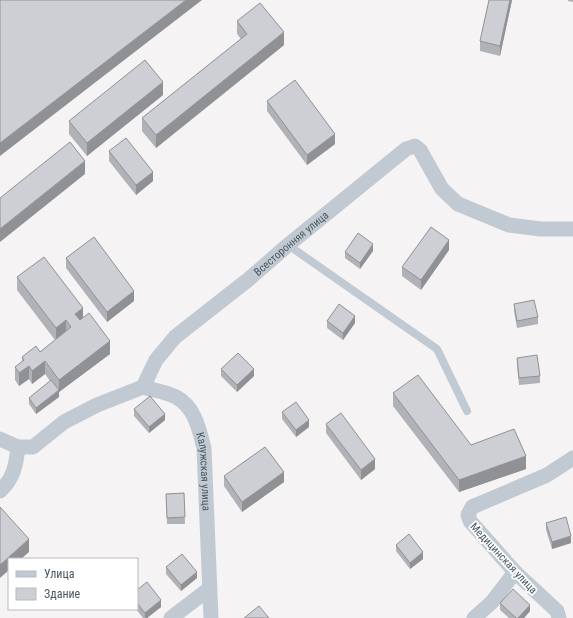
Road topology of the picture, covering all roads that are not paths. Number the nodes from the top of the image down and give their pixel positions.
1 (573, 229) edge
2 (288, 245) junction
3 (143, 387) junction
4 (467, 411) dead end
5 (0, 439) edge
6 (18, 447) junction
7 (573, 458) edge
8 (0, 491) edge
9 (515, 572) junction
10 (209, 589) junction
11 (171, 618) edge
12 (211, 618) edge
13 (474, 618) edge
14 (559, 618) edge

1 - 2 street, Всесторонняя улица
2 - 3 street, Всесторонняя улица
2 - 4 lane
3 - 6 street
3 - 10 street, Калужская улица
5 - 6 street
6 - 8 street
7 - 9 street, Медицинская улица
9 - 13 street
9 - 14 street, Медицинская улица
10 - 11 street
10 - 12 street, Калужская улица

